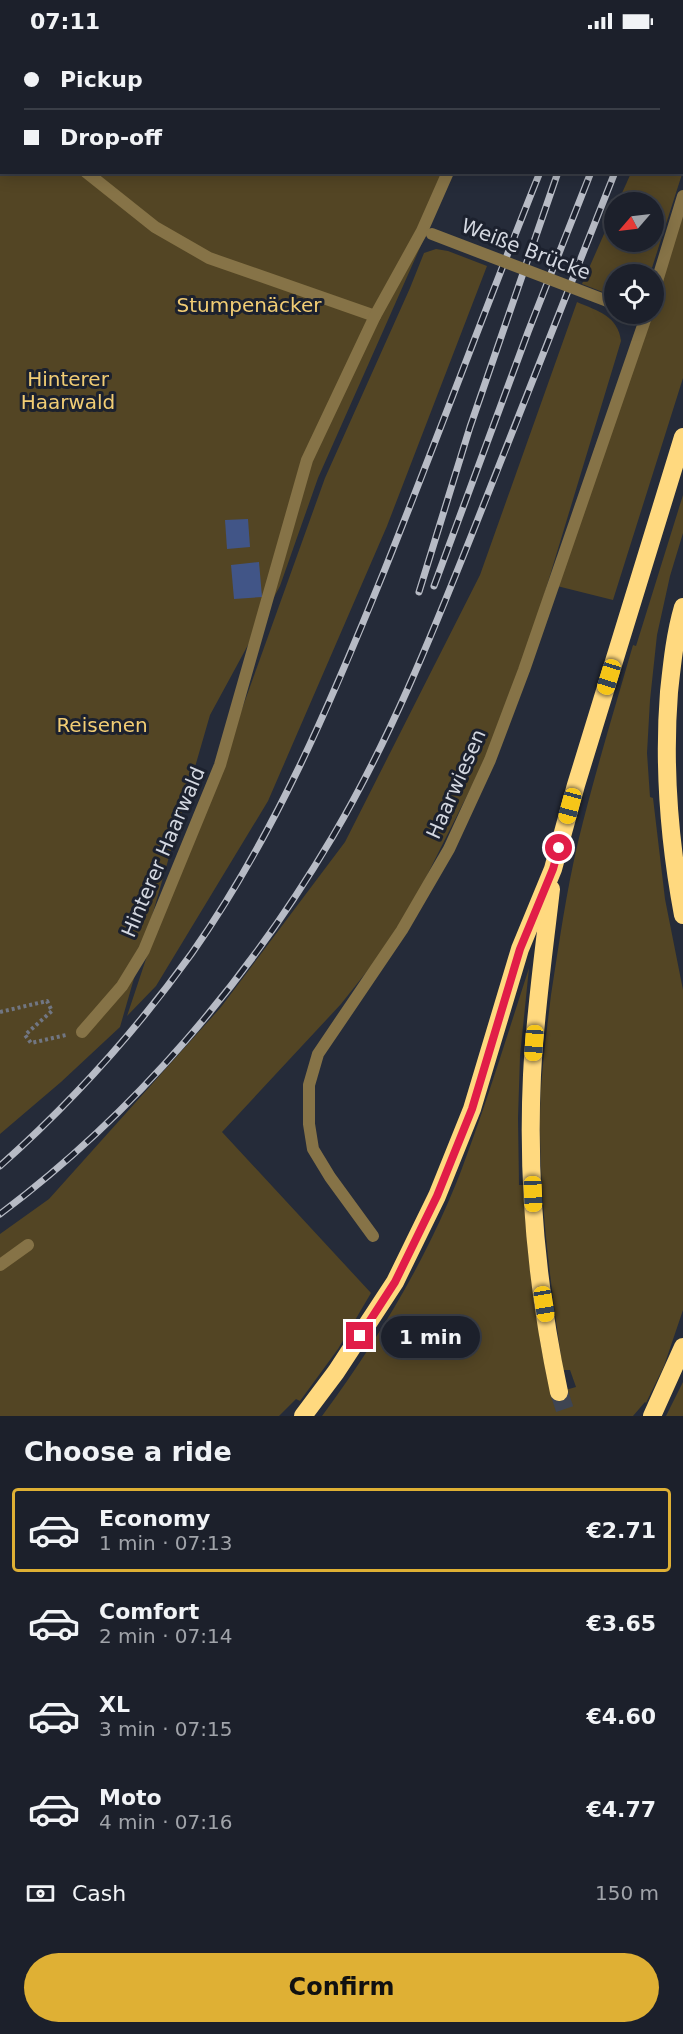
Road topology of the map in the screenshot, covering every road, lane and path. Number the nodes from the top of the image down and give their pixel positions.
1 (89, 174) edge
2 (447, 174) edge
3 (683, 196) edge
4 (427, 233) junction
5 (662, 264) edge
6 (604, 300) edge
7 (375, 316) junction
8 (641, 324) edge
9 (683, 437) edge
10 (683, 607) edge
11 (553, 869) junction
12 (683, 915) edge
13 (0, 1012) edge
14 (82, 1032) joint
15 (373, 1236) dead end
16 (28, 1245) dead end
17 (0, 1265) edge
18 (683, 1347) edge
19 (560, 1392) tunnel mouth
20 (654, 1413) edge
21 (303, 1416) edge

1 - 7 lane
2 - 4 lane, Hinterer Haarwald
3 - 5 lane
4 - 6 lane, Weiße Brücke, bridge
4 - 7 lane, Hinterer Haarwald
7 - 14 lane, Hinterer Haarwald
8 - 15 lane, Haarwiesen
9 - 11 highway
10 - 12 highway
11 - 19 highway
11 - 21 highway
13 - 14 path
16 - 17 lane
18 - 20 highway

